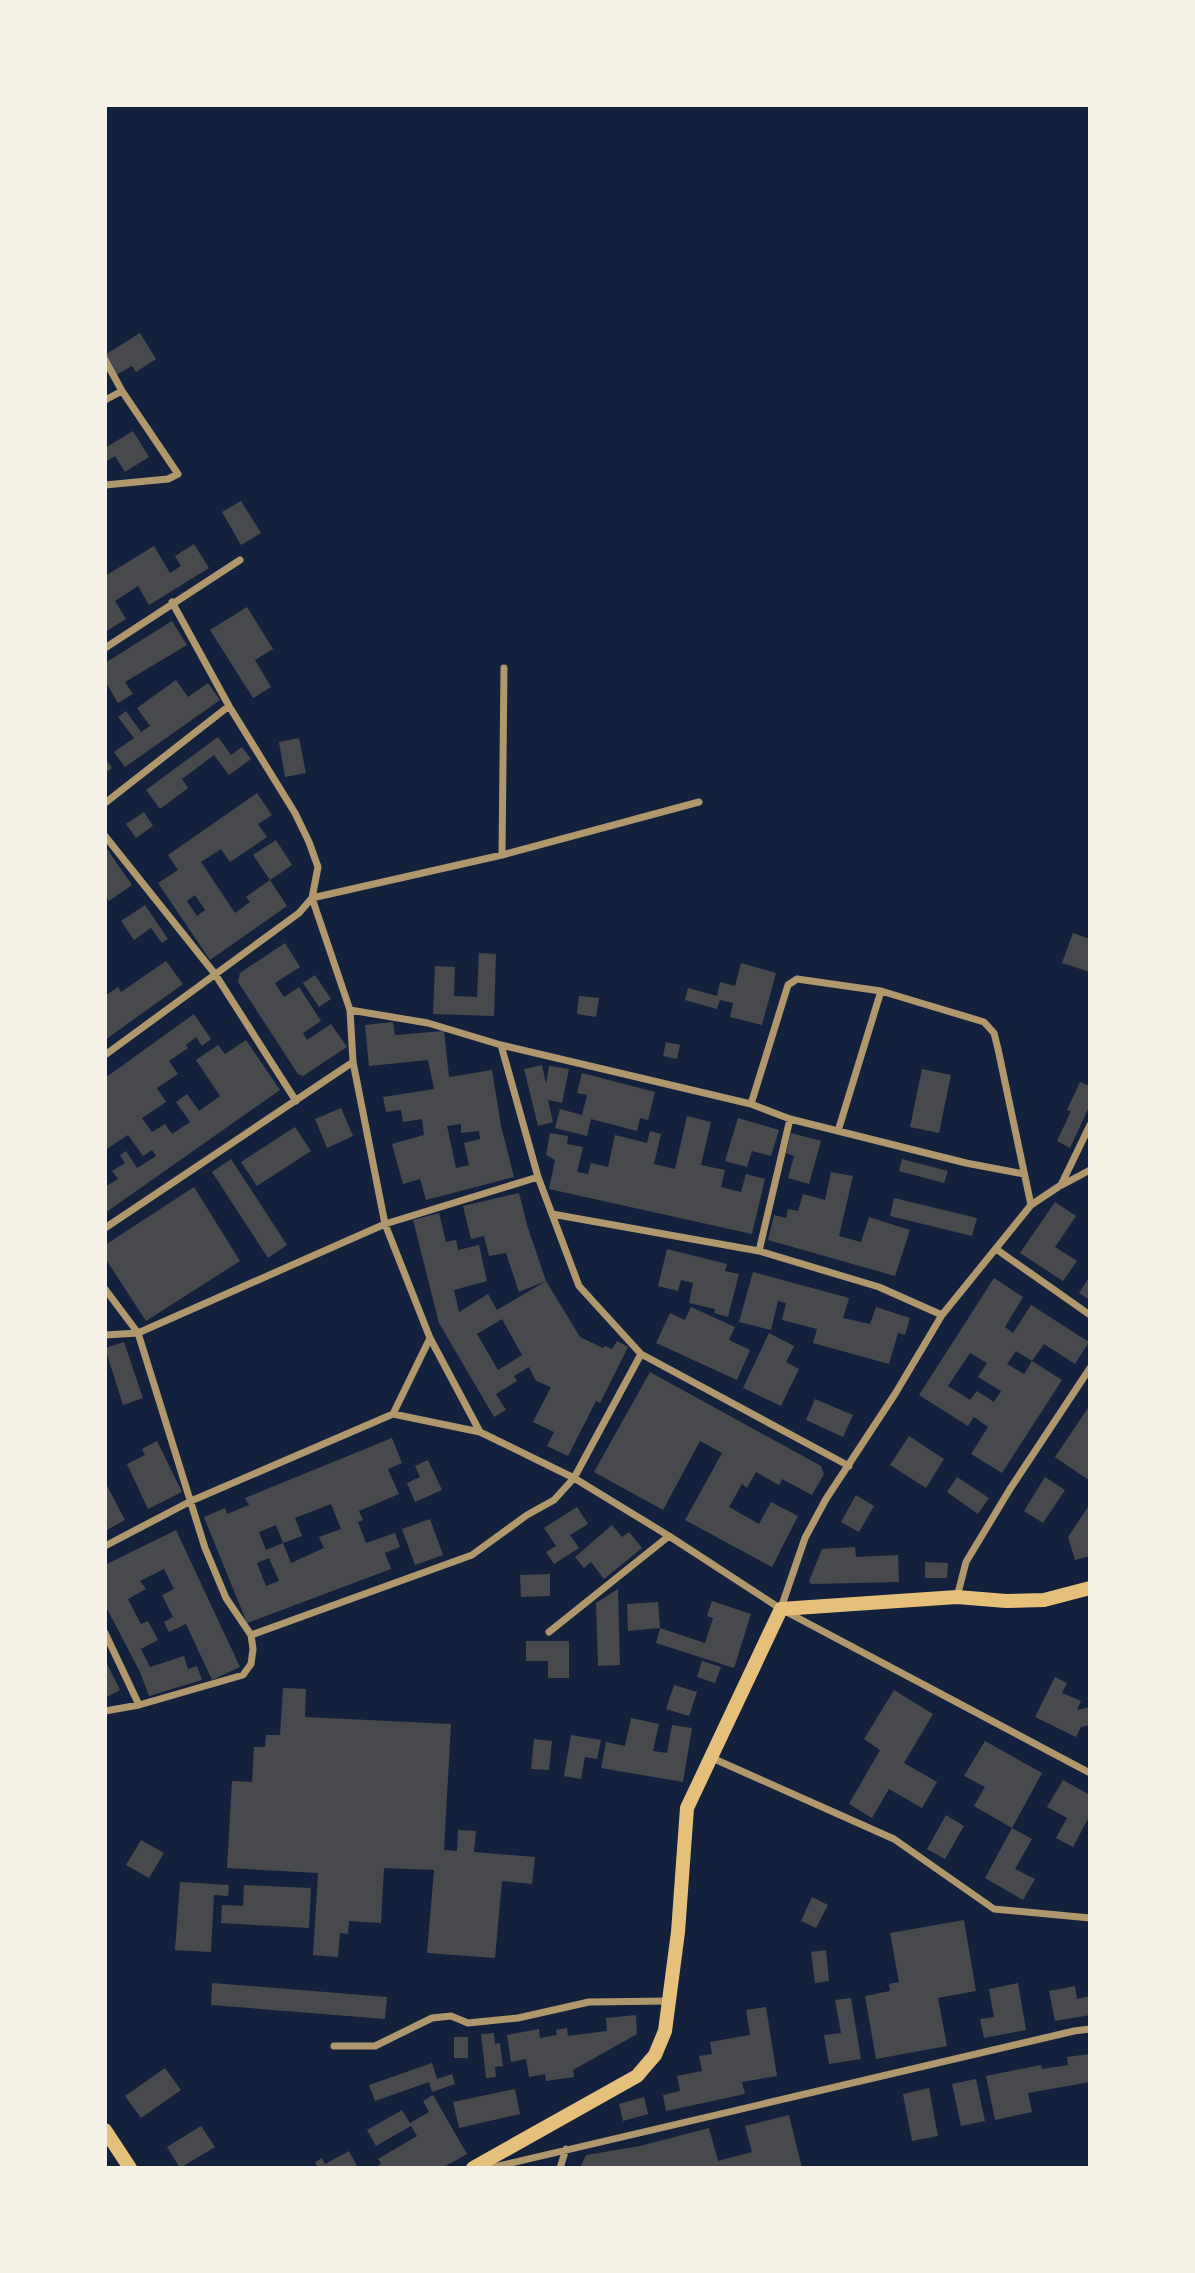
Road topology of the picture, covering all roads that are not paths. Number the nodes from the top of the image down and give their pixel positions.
1 (105, 360) edge
2 (122, 391) junction
3 (105, 400) edge
4 (105, 485) edge
5 (240, 560) dead end
6 (173, 602) junction
7 (105, 648) edge
8 (504, 668) dead end
9 (229, 706) junction
10 (699, 802) dead end
11 (105, 803) edge
12 (105, 836) edge
13 (502, 855) junction
14 (312, 898) junction
15 (215, 974) junction
16 (881, 991) junction
17 (351, 1010) junction
18 (501, 1045) junction
19 (105, 1055) edge
20 (352, 1062) junction
21 (296, 1101) junction
22 (751, 1104) junction
23 (790, 1119) junction
24 (1090, 1125) edge
25 (838, 1131) junction
26 (1090, 1170) edge
27 (1024, 1174) junction
28 (538, 1177) junction
29 (1061, 1185) junction
30 (1031, 1205) junction
31 (552, 1214) junction
32 (385, 1224) junction
33 (105, 1228) edge
34 (996, 1249) junction
35 (759, 1251) junction
36 (105, 1289) edge
37 (942, 1315) junction
38 (1090, 1315) edge
39 (138, 1333) junction
40 (105, 1335) edge
41 (430, 1338) junction
42 (641, 1354) junction
43 (1090, 1368) edge
44 (393, 1414) junction
45 (480, 1432) junction
46 (849, 1465) junction
47 (574, 1478) junction
48 (191, 1501) junction
49 (669, 1536) junction
50 (105, 1546) edge
51 (1090, 1588) edge
52 (957, 1597) junction
53 (780, 1609) junction
54 (549, 1632) dead end
55 (105, 1633) edge
56 (251, 1635) junction
57 (139, 1705) junction
58 (105, 1711) edge
59 (712, 1758) junction
60 (1090, 1773) edge
61 (1090, 1918) edge
62 (669, 2001) junction
63 (1090, 2029) edge
64 (334, 2046) dead end
65 (105, 2130) edge
66 (566, 2149) junction
67 (130, 2168) edge
68 (473, 2168) edge
69 (490, 2168) edge
70 (560, 2168) edge

1 - 2 street
2 - 3 street
2 - 4 street
5 - 6 street
6 - 7 street
6 - 9 street
8 - 13 street
9 - 11 street
9 - 14 street
10 - 13 street
12 - 15 street
13 - 14 street
14 - 15 street
14 - 17 street
15 - 19 street
15 - 21 street
16 - 22 street
16 - 25 street
16 - 27 street
17 - 18 street
17 - 20 street
18 - 22 street
18 - 28 street
20 - 21 street
20 - 32 street
21 - 33 street
22 - 23 street
23 - 25 street
23 - 35 street
24 - 29 street
25 - 27 street
26 - 29 street
27 - 30 street
28 - 31 street
28 - 32 street
29 - 30 street
30 - 34 street
31 - 35 street
31 - 42 street
32 - 39 street
32 - 41 street
34 - 37 street
34 - 38 street
35 - 37 street
36 - 39 street
37 - 46 street
39 - 40 street
39 - 48 street
41 - 44 street
41 - 45 street
42 - 46 street
42 - 47 street
43 - 52 street
44 - 45 street
44 - 48 street
45 - 47 street
46 - 53 street
47 - 49 street
47 - 56 street
48 - 50 street
48 - 56 street
49 - 53 street
49 - 54 street
51 - 52 main road
52 - 53 main road
53 - 59 main road
53 - 60 street
55 - 57 street
56 - 57 street
57 - 58 street
59 - 61 street
59 - 62 main road
62 - 64 street
62 - 68 main road
63 - 66 street
65 - 67 main road
66 - 69 street
66 - 70 street

